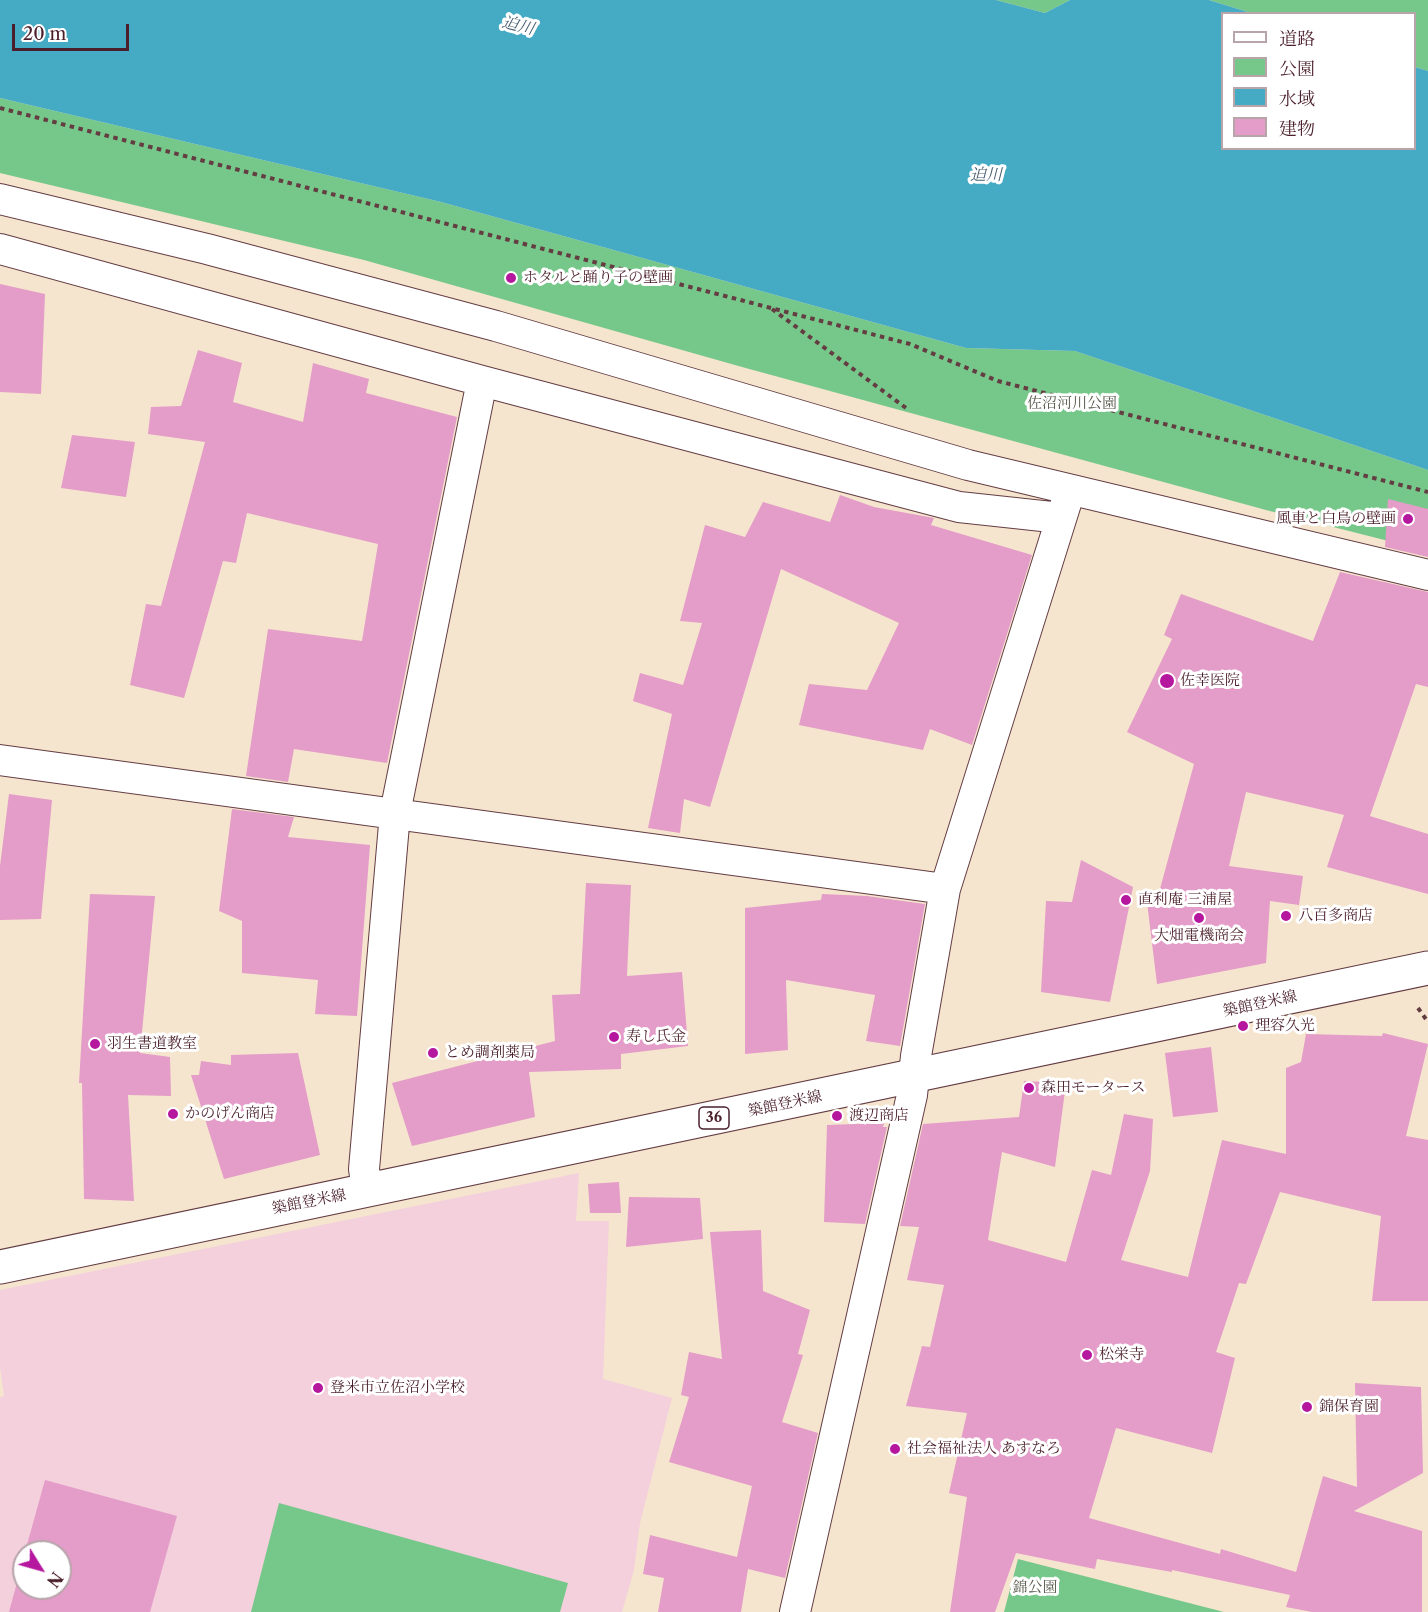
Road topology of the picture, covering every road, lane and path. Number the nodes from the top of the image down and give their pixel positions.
1 (0, 108) edge
2 (0, 199) edge
3 (0, 249) edge
4 (769, 307) junction
5 (482, 381) junction
6 (914, 413) dead end
7 (1070, 489) junction
8 (1428, 492) edge
9 (1061, 518) junction
10 (1428, 575) edge
11 (0, 760) edge
12 (395, 813) junction
13 (945, 889) junction
14 (1428, 968) edge
15 (913, 1077) junction
16 (367, 1190) junction
17 (0, 1267) edge
18 (795, 1612) edge

1 - 4 path
2 - 7 street
3 - 5 street
4 - 6 path
4 - 8 path
5 - 9 street
5 - 12 street
7 - 9 street
7 - 10 street
9 - 13 street
11 - 12 street
12 - 13 street
12 - 16 street
13 - 15 street
14 - 15 main road, 築館登米線 / 36
15 - 16 main road, 築館登米線 / 36
15 - 18 street
16 - 17 main road, 築館登米線 / 36

